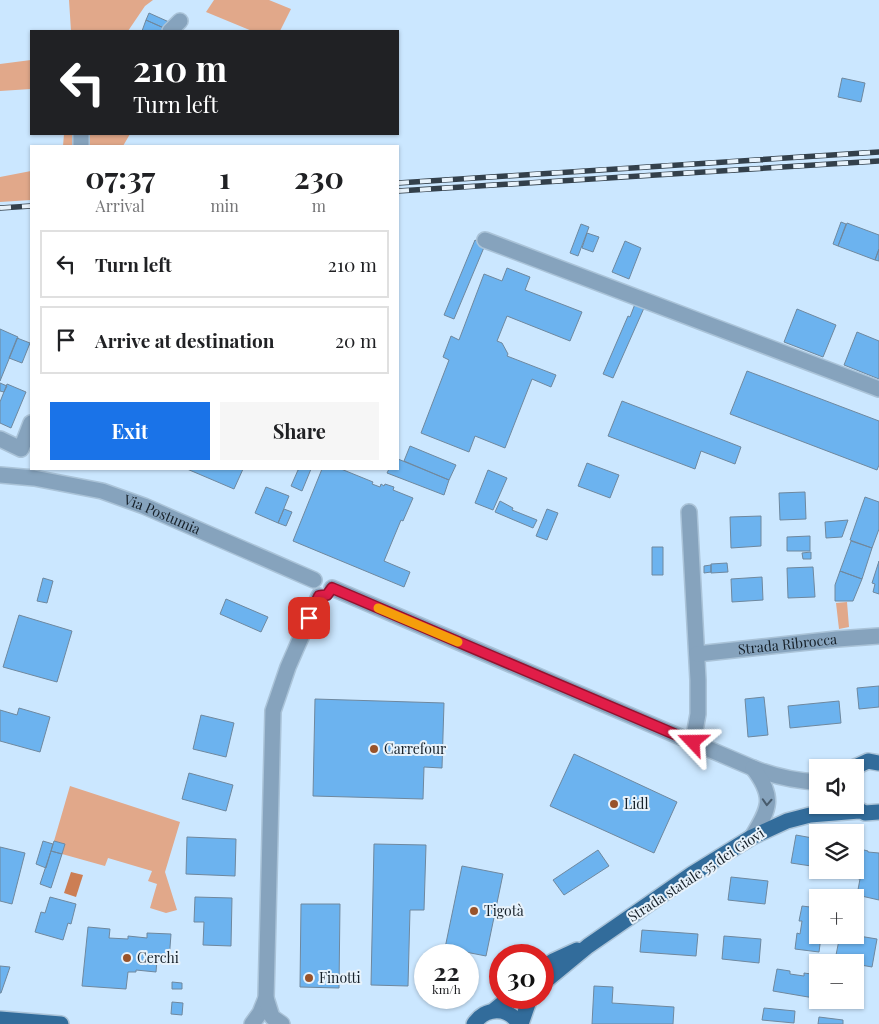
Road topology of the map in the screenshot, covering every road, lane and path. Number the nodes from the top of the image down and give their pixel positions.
1 (485, 240) dead end
2 (879, 390) edge
3 (30, 426) edge
4 (0, 439) edge
5 (0, 475) edge
6 (689, 512) dead end
7 (325, 592) junction
8 (879, 636) edge
9 (697, 654) junction
10 (693, 742) junction
11 (879, 750) edge
12 (874, 762) edge
13 (753, 768) junction
14 (809, 782) edge
15 (864, 812) edge
16 (879, 813) edge
17 (816, 814) edge
18 (810, 815) joint
19 (752, 837) junction
20 (588, 946) junction
21 (554, 961) edge
22 (554, 975) edge
23 (266, 998) junction
24 (496, 1009) edge
25 (526, 1009) edge
26 (493, 1011) junction
27 (0, 1019) edge
28 (61, 1024) edge
29 (252, 1024) edge
30 (282, 1024) edge
31 (474, 1024) edge
32 (520, 1024) edge

1 - 2 street
3 - 4 street
5 - 7 street, Via Postumia
6 - 9 street
7 - 10 street
7 - 23 street
8 - 9 street, Strada Ribrocca
9 - 10 street
10 - 13 street
11 - 12 main road
13 - 14 street
13 -> 19 street
15 - 16 main road, Strada statale 35 dei Giovi
17 - 18 main road, Strada statale 35 dei Giovi
18 - 19 main road, Strada statale 35 dei Giovi
19 - 20 main road, Strada statale 35 dei Giovi
20 - 21 main road, Strada statale 35 dei Giovi
20 - 22 main road, Strada statale 35 dei Giovi
23 - 29 street
23 - 30 street
24 - 26 main road
25 - 32 main road
26 - 31 main road
26 - 32 main road
27 - 28 main road

